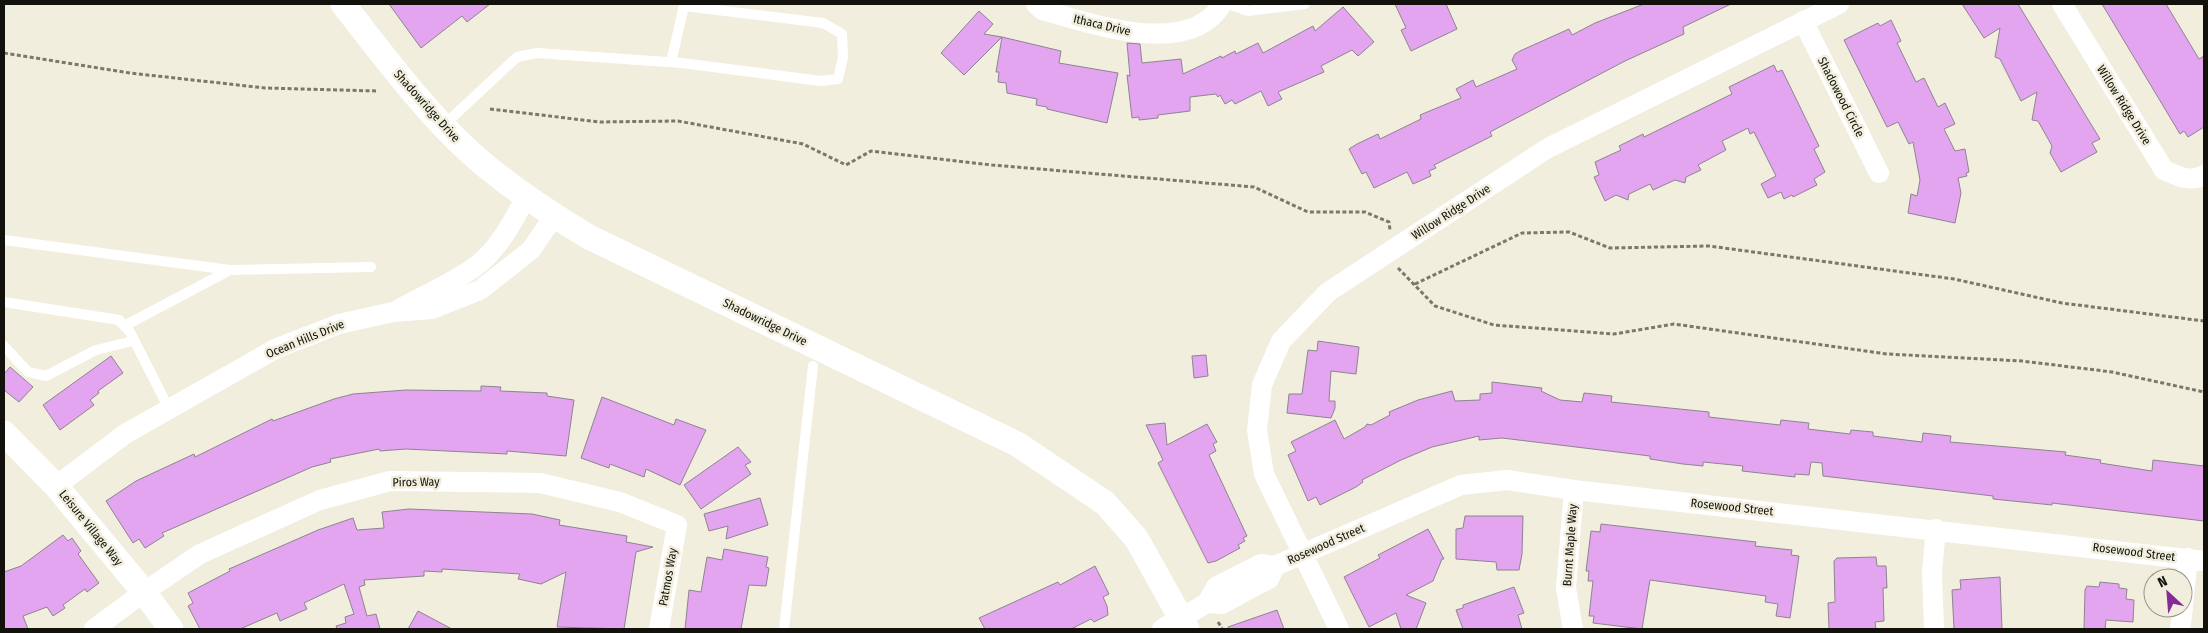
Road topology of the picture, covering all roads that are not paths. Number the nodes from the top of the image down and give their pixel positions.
1 (1036, 4) edge
2 (1222, 4) edge
3 (1228, 4) edge
4 (1305, 4) edge
5 (1839, 4) edge
6 (2062, 4) edge
7 (351, 7) edge
8 (1803, 21) junction
9 (671, 62) junction
10 (444, 125) junction
11 (1879, 172) dead end
12 (2204, 176) edge
13 (526, 197) junction
14 (554, 216) junction
15 (4, 240) edge
16 (371, 267) dead end
17 (230, 270) junction
18 (465, 273) junction
19 (480, 290) junction
20 (4, 302) edge
21 (393, 312) junction
22 (126, 325) junction
23 (133, 340) junction
24 (4, 346) edge
25 (813, 366) dead end
26 (169, 409) junction
27 (4, 433) edge
28 (56, 486) junction
29 (1574, 490) junction
30 (677, 525) joint
31 (1936, 529) junction
32 (1302, 554) junction
33 (2196, 560) edge
34 (144, 592) junction
35 (1177, 625) edge
36 (94, 629) edge
37 (171, 629) edge
38 (659, 629) edge
39 (784, 629) edge
40 (1339, 629) edge
41 (1573, 629) edge
42 (1934, 629) edge

1 - 2 street, Ithaca Drive
3 - 4 lane
5 - 8 street, Willow Ridge Drive
6 - 12 street, Willow Ridge Drive
7 - 10 street, Shadowridge Drive
8 - 11 street, Shadowood Circle
8 - 32 street, Willow Ridge Drive
9 - 9 lane
9 - 10 lane
10 - 13 street, Shadowridge Drive
13 - 14 street, Shadowridge Drive
13 - 18 street
14 - 19 street, Ocean Hills Drive
14 - 35 street, Shadowridge Drive
15 - 17 lane
16 - 17 lane
17 - 22 lane
18 - 19 street
18 - 21 street
19 - 21 street, Ocean Hills Drive
20 - 22 lane
21 - 26 street, Ocean Hills Drive
22 - 23 lane
23 - 24 lane
23 - 26 lane
25 - 39 lane
26 - 28 street, Ocean Hills Drive
27 - 28 street, Leisure Village Way
28 - 34 street, Leisure Village Way
29 - 31 street, Rosewood Street
29 - 32 street, Rosewood Street
29 - 41 street, Burnt Maple Way
30 - 34 street, Piros Way
30 - 38 street, Patmos Way
31 - 33 street, Rosewood Street
31 - 42 street
32 - 35 street, Rosewood Street
32 - 40 street, Willow Ridge Drive
34 - 36 street, Piros Way
34 - 37 street, Leisure Village Way

